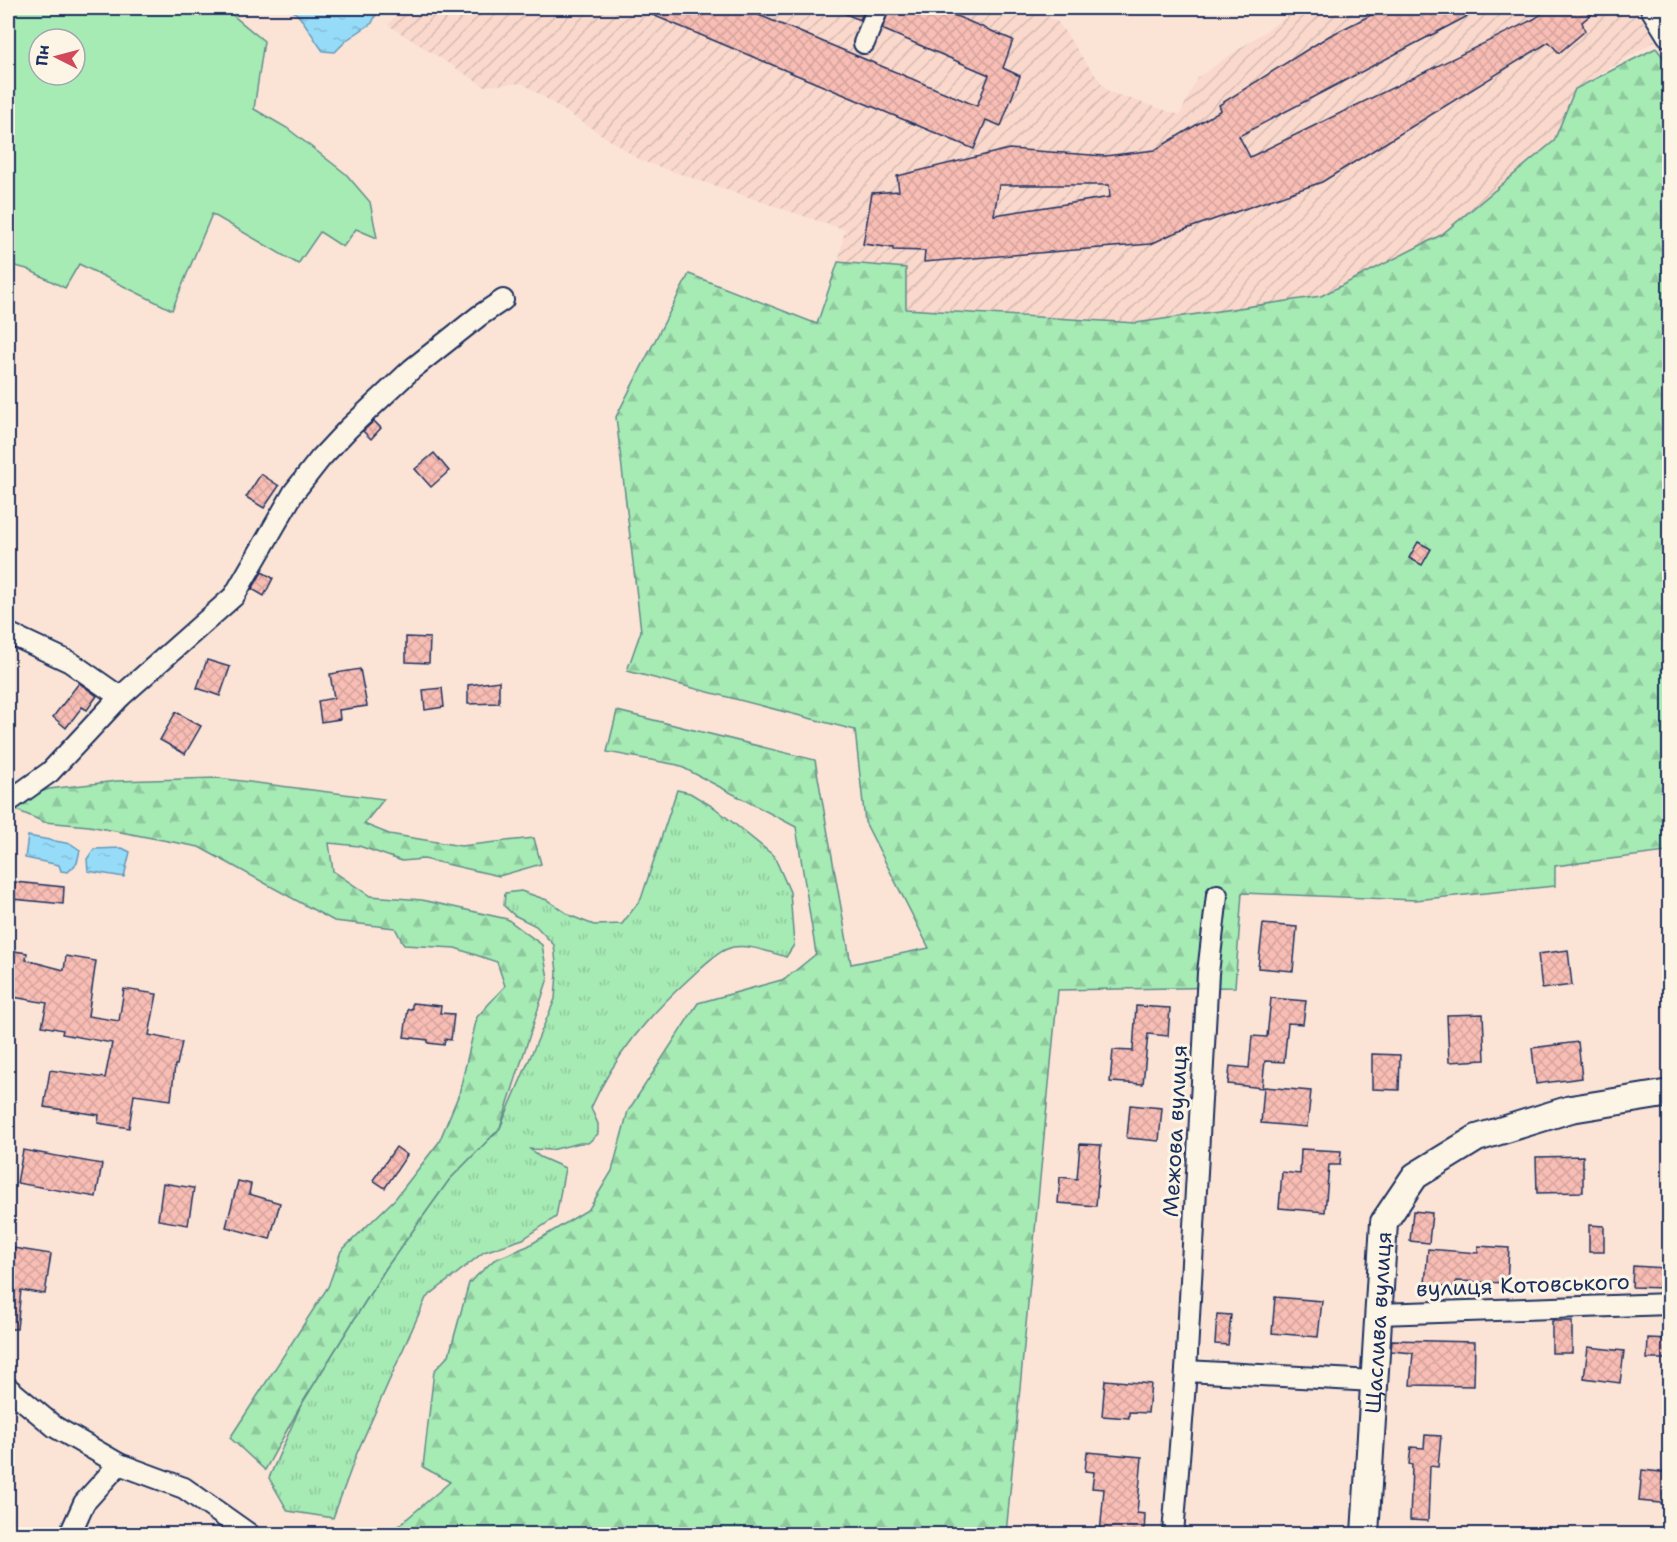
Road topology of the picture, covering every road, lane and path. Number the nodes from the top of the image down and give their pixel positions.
1 (878, 8) edge
2 (1654, 8) edge
3 (1670, 34) edge
4 (864, 43) dead end
5 (503, 300) dead end
6 (8, 633) edge
7 (120, 697) junction
8 (8, 802) edge
9 (1217, 895) dead end
10 (1670, 1093) edge
11 (1670, 1304) edge
12 (1379, 1314) junction
13 (1186, 1371) junction
14 (1374, 1381) junction
15 (8, 1388) edge
16 (119, 1464) junction
17 (70, 1534) edge
18 (249, 1534) edge
19 (1173, 1534) edge
20 (1365, 1534) edge

1 - 4 street
2 - 3 street
5 - 7 street
6 - 7 street
7 - 8 street
9 - 13 street, Межова вулиця
10 - 12 street, Щаслива вулиця
11 - 12 street, вулиця Котовського
12 - 14 street, Щаслива вулиця
13 - 14 street
13 - 19 street, Межова вулиця
14 - 20 street, Щаслива вулиця
15 - 16 street
16 - 17 street
16 - 18 street

